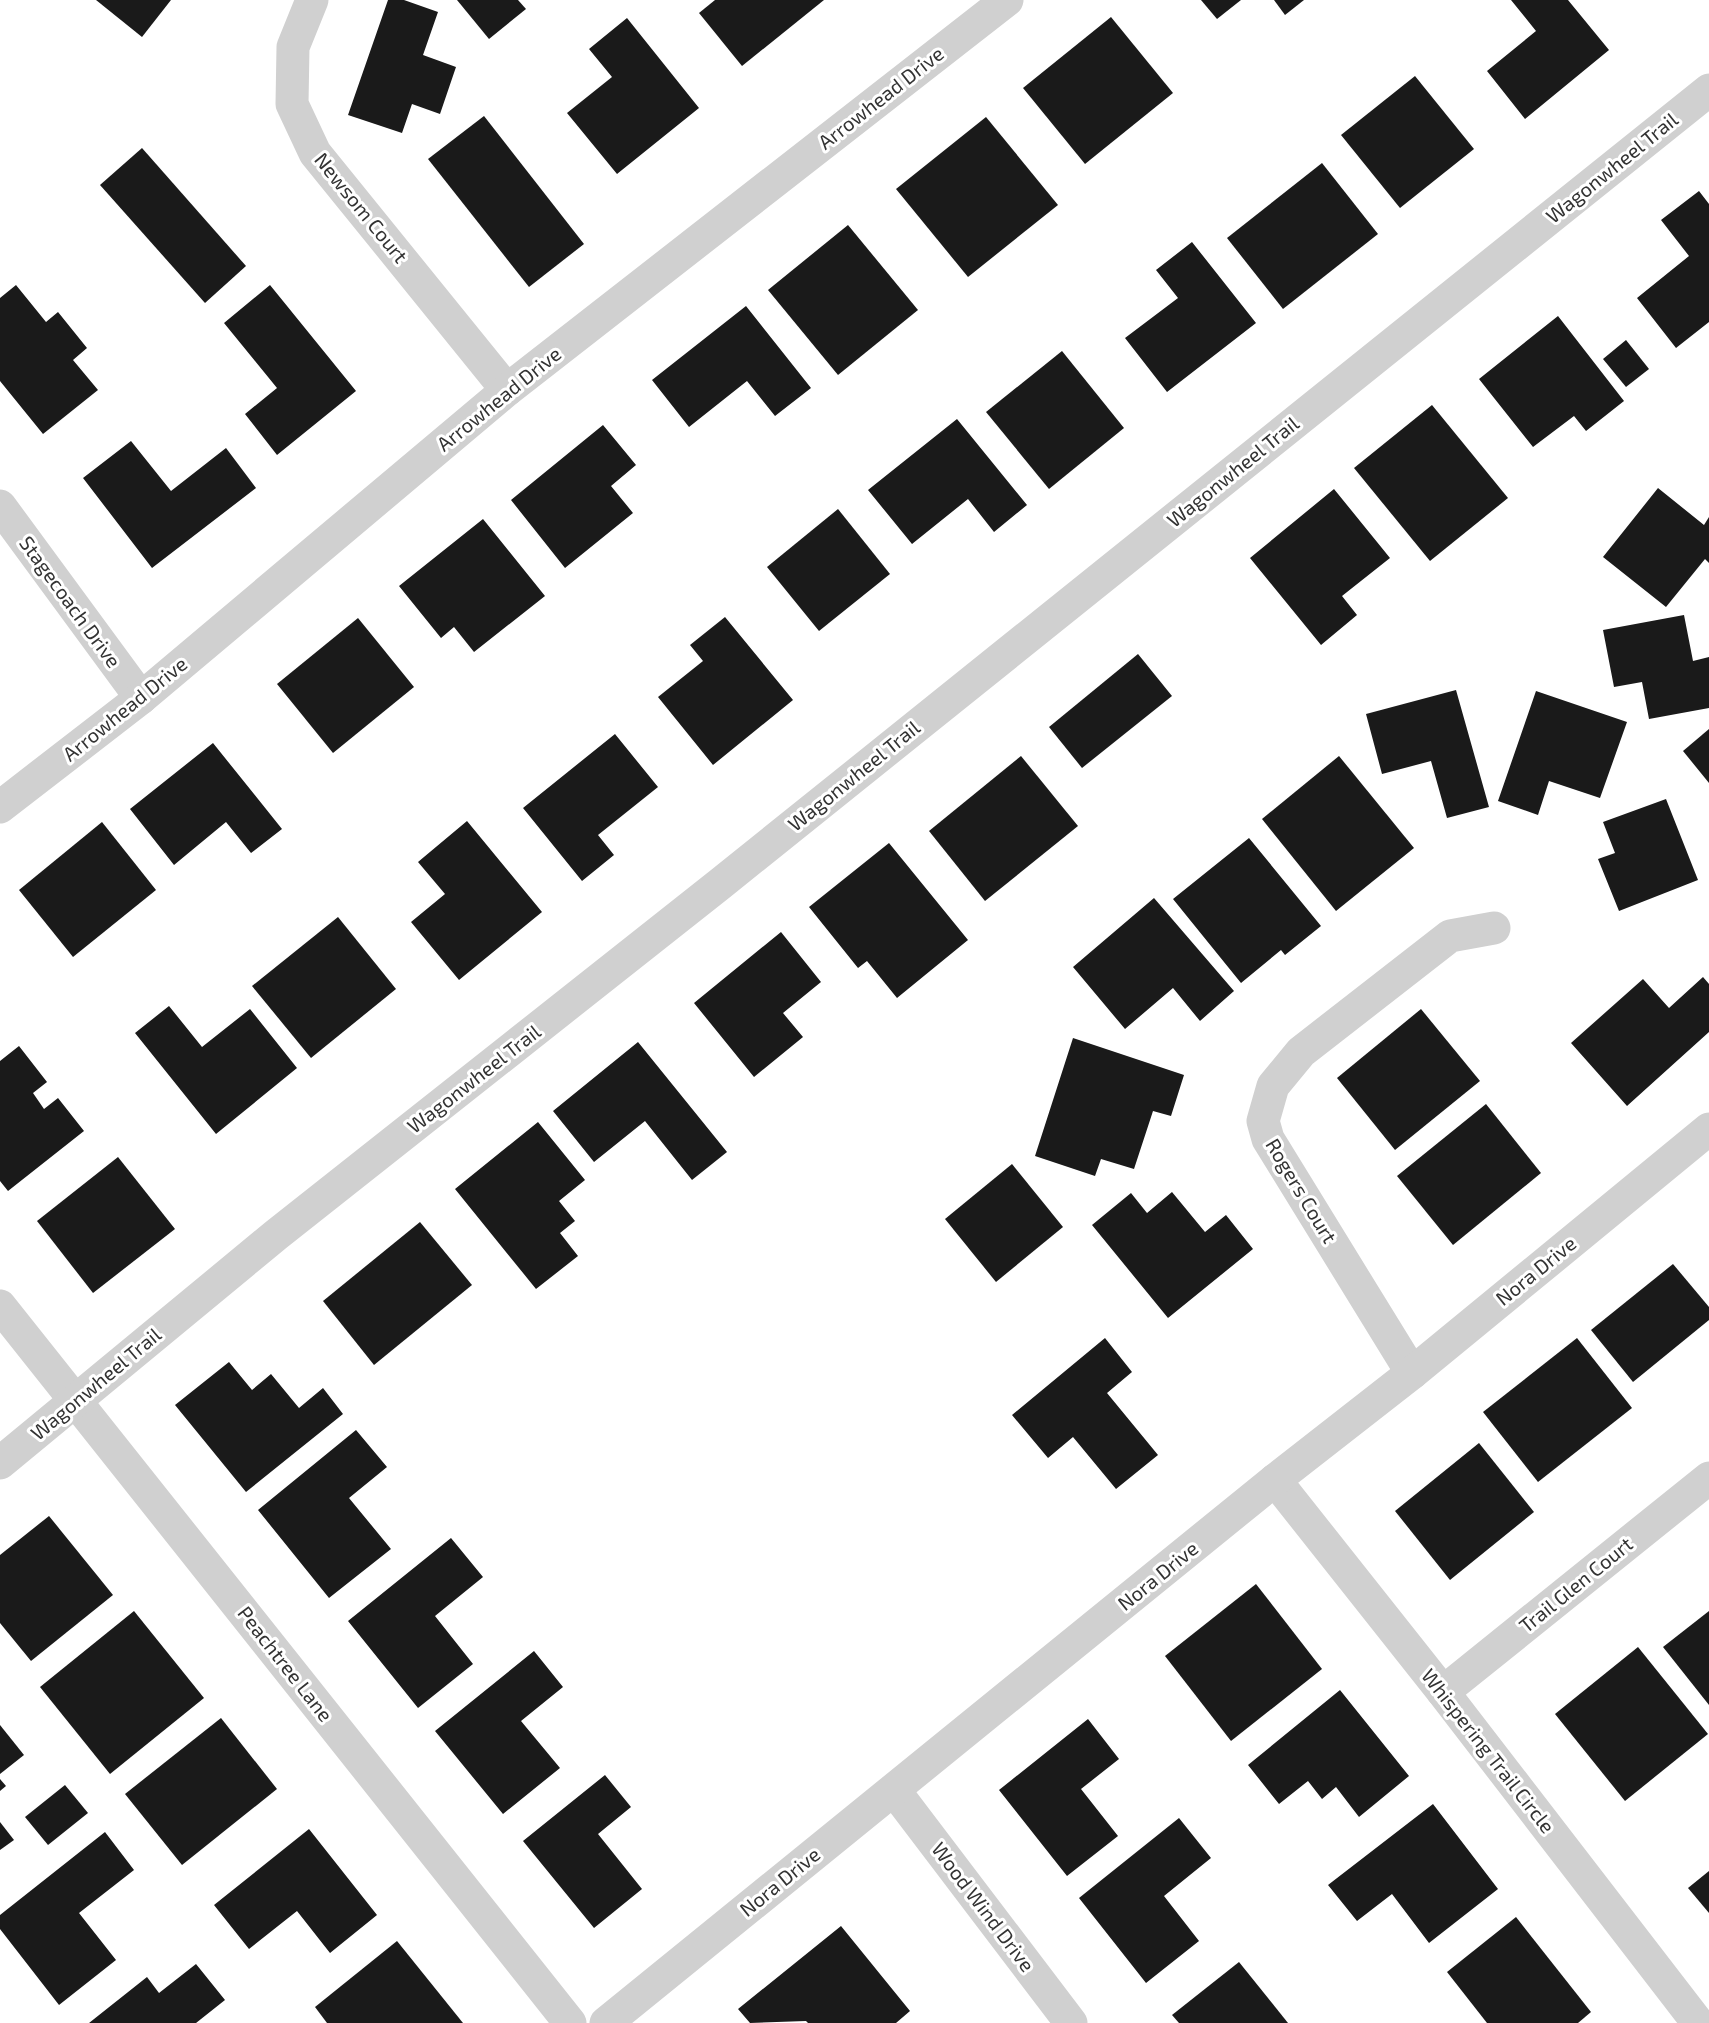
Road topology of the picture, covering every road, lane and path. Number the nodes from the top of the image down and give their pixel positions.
1 (312, 0) edge
2 (1007, 0) edge
3 (1709, 90) edge
4 (507, 390) junction
5 (0, 506) edge
6 (141, 698) junction
7 (0, 807) edge
8 (1494, 928) dead end
9 (1709, 1129) edge
10 (0, 1306) edge
11 (1412, 1373) junction
12 (76, 1401) junction
13 (0, 1463) edge
14 (1709, 1478) edge
15 (1275, 1480) junction
16 (1443, 1692) junction
17 (894, 1790) junction
18 (570, 2023) edge
19 (606, 2023) edge
20 (1071, 2023) edge
21 (1698, 2023) edge

1 - 4 street, Newsom Court
2 - 4 street, Arrowhead Drive
3 - 12 street, Wagonwheel Trail
4 - 6 street, Arrowhead Drive
5 - 6 street, Stagecoach Drive
6 - 7 street, Arrowhead Drive
8 - 11 street, Rogers Court
9 - 11 street, Nora Drive
10 - 12 street, Peachtree Lane
11 - 15 street, Nora Drive
12 - 13 street, Wagonwheel Trail
12 - 18 street, Peachtree Lane
14 - 16 street, Trail Glen Court
15 - 16 street, Whispering Trail Circle
15 - 17 street, Nora Drive
16 - 21 street, Whispering Trail Circle
17 - 19 street, Nora Drive
17 - 20 street, Wood Wind Drive

